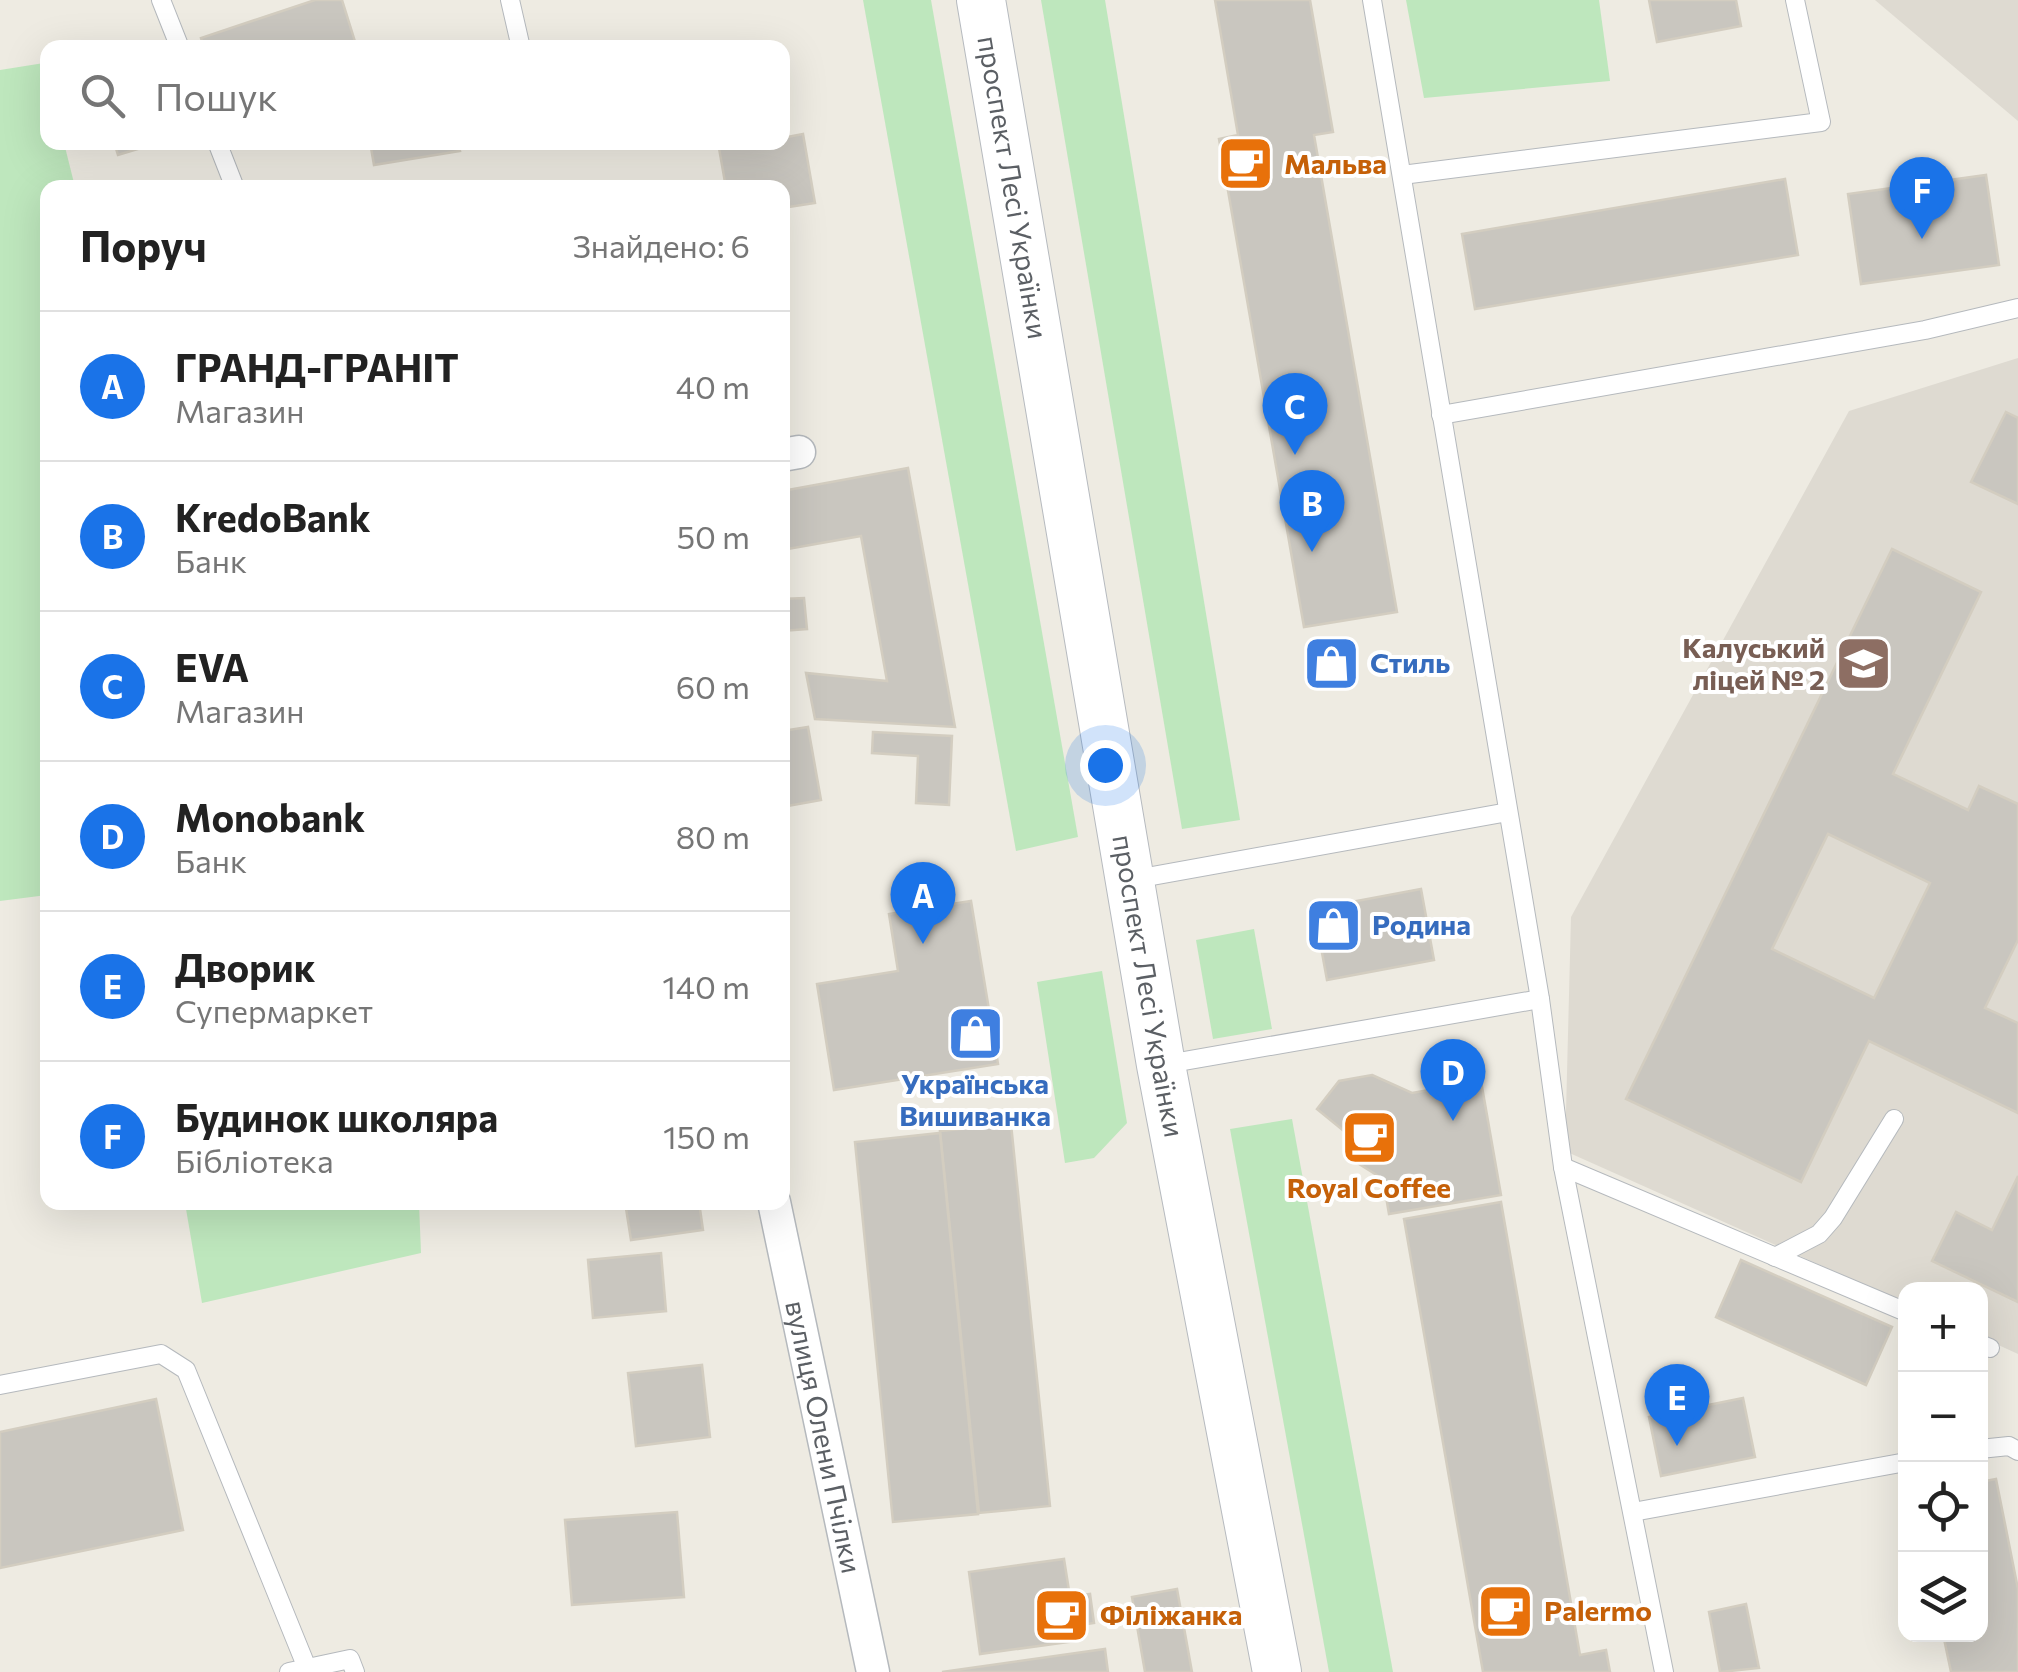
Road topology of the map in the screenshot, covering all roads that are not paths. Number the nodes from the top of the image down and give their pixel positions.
1 (161, 0) edge
2 (510, 0) edge
3 (981, 0) edge
4 (1372, 0) edge
5 (1795, 0) edge
6 (177, 40) edge
7 (519, 40) edge
8 (220, 150) edge
9 (1402, 175) junction
10 (232, 180) edge
11 (2018, 308) edge
12 (1442, 415) junction
13 (1508, 812) junction
14 (1130, 880) junction
15 (1540, 999) junction
16 (1160, 1065) junction
17 (1894, 1119) dead end
18 (1563, 1167) junction
19 (776, 1210) edge
20 (1775, 1257) junction
21 (1898, 1309) edge
22 (0, 1385) edge
23 (1988, 1447) edge
24 (2018, 1451) edge
25 (1898, 1463) edge
26 (1633, 1512) junction
27 (298, 1670) edge
28 (354, 1672) edge
29 (873, 1672) edge
30 (1277, 1672) edge
31 (1664, 1672) edge

1 - 6 lane
2 - 7 lane
3 - 14 main road, проспект Лесі Українки
4 - 9 lane
5 - 9 lane
8 - 10 lane
9 - 12 lane
11 - 12 lane
12 - 13 lane
13 - 14 lane
13 - 15 lane
14 - 16 main road, проспект Лесі Українки
15 - 16 lane
15 - 18 lane
16 - 30 main road, проспект Лесі Українки
17 - 20 lane
18 - 20 lane
18 - 26 lane
19 - 29 street, вулиця Олени Пчілки
20 - 21 lane
22 - 27 lane
23 - 24 lane
25 - 26 lane
26 - 31 lane
27 - 28 lane

